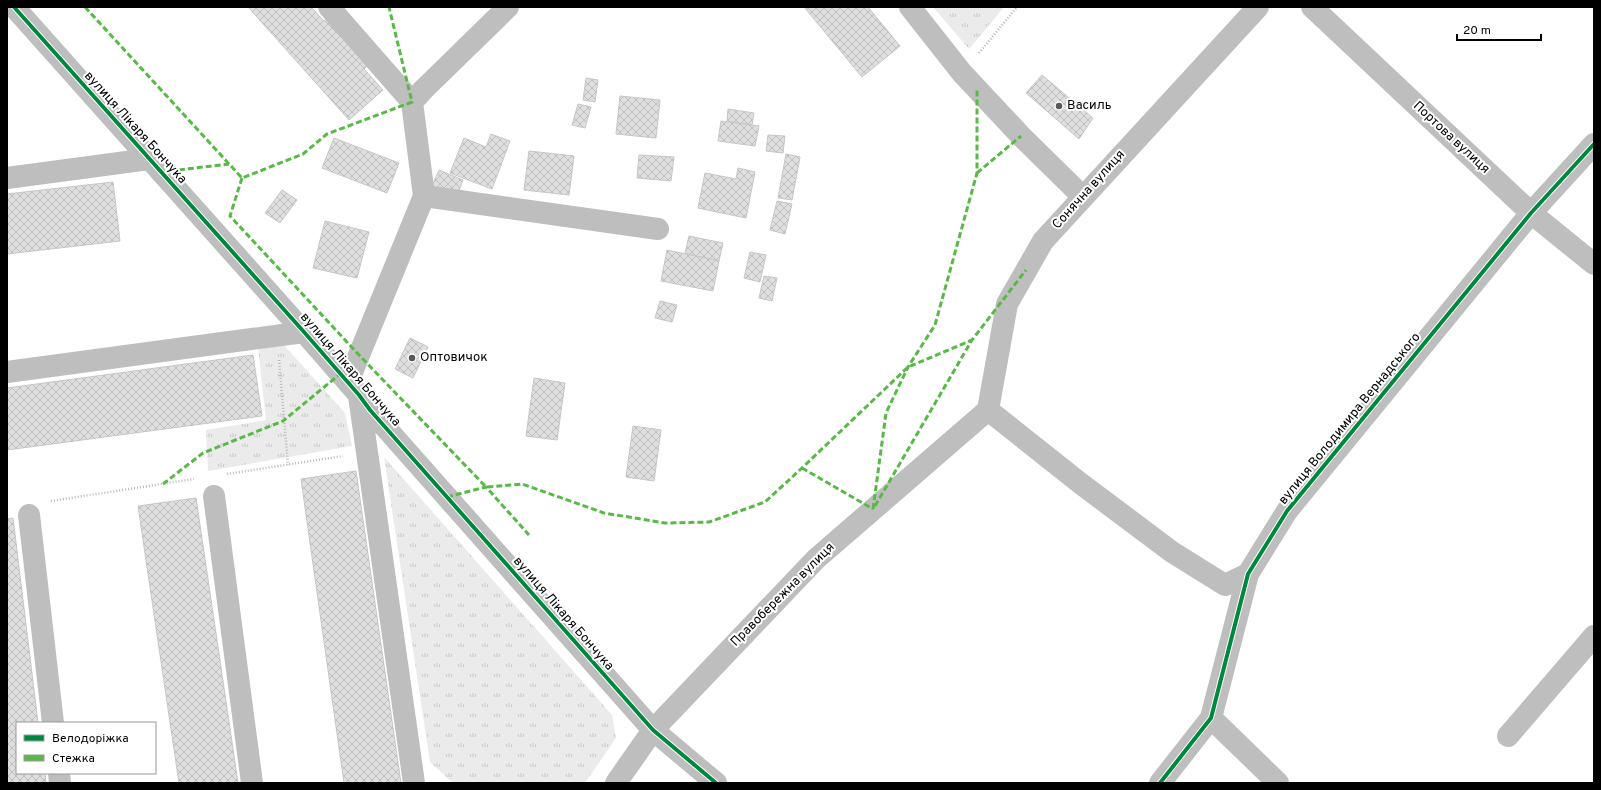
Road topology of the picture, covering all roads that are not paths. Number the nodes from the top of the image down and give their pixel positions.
1 (14, 7) edge
2 (329, 7) edge
3 (508, 7) edge
4 (910, 7) edge
5 (1258, 7) edge
6 (1312, 7) edge
7 (412, 102) junction
8 (1594, 144) edge
9 (149, 159) junction
10 (7, 178) edge
11 (424, 196) junction
12 (1082, 196) junction
13 (1531, 213) junction
14 (658, 229) dead end
15 (1594, 264) edge
16 (304, 332) junction
17 (7, 372) edge
18 (353, 389) junction
19 (988, 410) junction
20 (214, 496) dead end
21 (28, 515) dead end
22 (1248, 574) junction
23 (1594, 636) edge
24 (1211, 718) junction
25 (53, 722) edge
26 (653, 730) junction
27 (1508, 736) dead end
28 (252, 783) edge
29 (414, 783) edge
30 (616, 783) edge
31 (716, 783) edge
32 (1160, 783) edge
33 (1278, 783) edge

1 - 9 street, вулиця Лікаря Бончука
2 - 7 street
3 - 7 street
4 - 12 street
5 - 12 street, Сонячна вулиця
6 - 13 street, Портова вулиця
7 - 11 street
8 - 13 street, вулиця Володимира Вернадського
9 - 10 street
9 - 16 street, вулиця Лікаря Бончука
11 - 14 street
11 - 18 street
12 - 19 street, Сонячна вулиця
13 - 15 street, Портова вулиця
13 - 22 street, вулиця Володимира Вернадського
16 - 17 street
16 - 18 street, вулиця Лікаря Бончука
18 - 26 street, вулиця Лікаря Бончука
18 - 29 street
19 - 22 street
19 - 26 street, Правобережна вулиця
20 - 28 street
21 - 25 street
22 - 24 street, вулиця Володимира Вернадського
23 - 27 street
24 - 32 street, вулиця Володимира Вернадського
24 - 33 street
26 - 30 street, Правобережна вулиця
26 - 31 street, вулиця Лікаря Бончука

